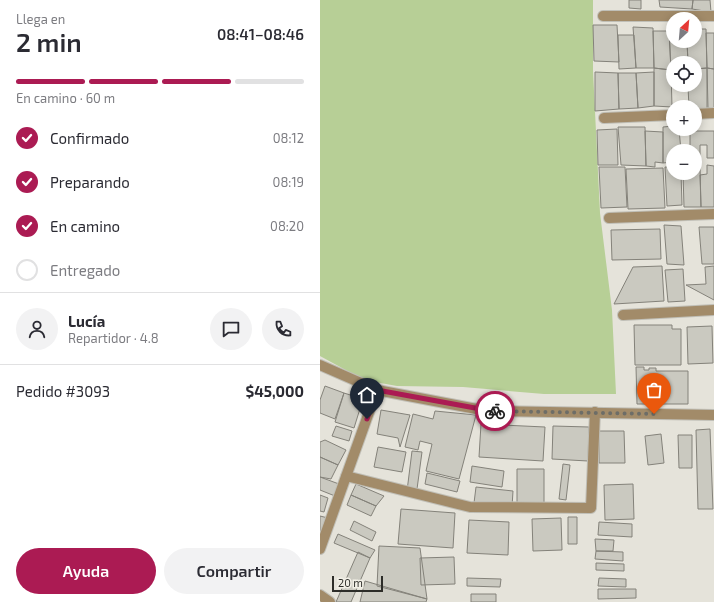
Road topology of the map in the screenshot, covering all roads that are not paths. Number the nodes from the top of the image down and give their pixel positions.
1 (603, 16) dead end
2 (714, 16) edge
3 (714, 113) edge
4 (702, 114) edge
5 (666, 115) edge
6 (604, 118) dead end
7 (714, 214) edge
8 (609, 218) dead end
9 (714, 310) edge
10 (623, 315) dead end
11 (320, 365) edge
12 (377, 390) junction
13 (595, 412) junction
14 (714, 415) edge
15 (346, 476) junction
16 (320, 549) edge
17 (320, 594) edge
18 (330, 602) edge

1 - 2 street
3 - 4 street
5 - 6 street
7 - 8 street
9 - 10 street
11 - 12 street
12 - 13 street
12 - 15 street
13 - 14 street
13 - 15 street
15 - 16 street
17 - 18 street

